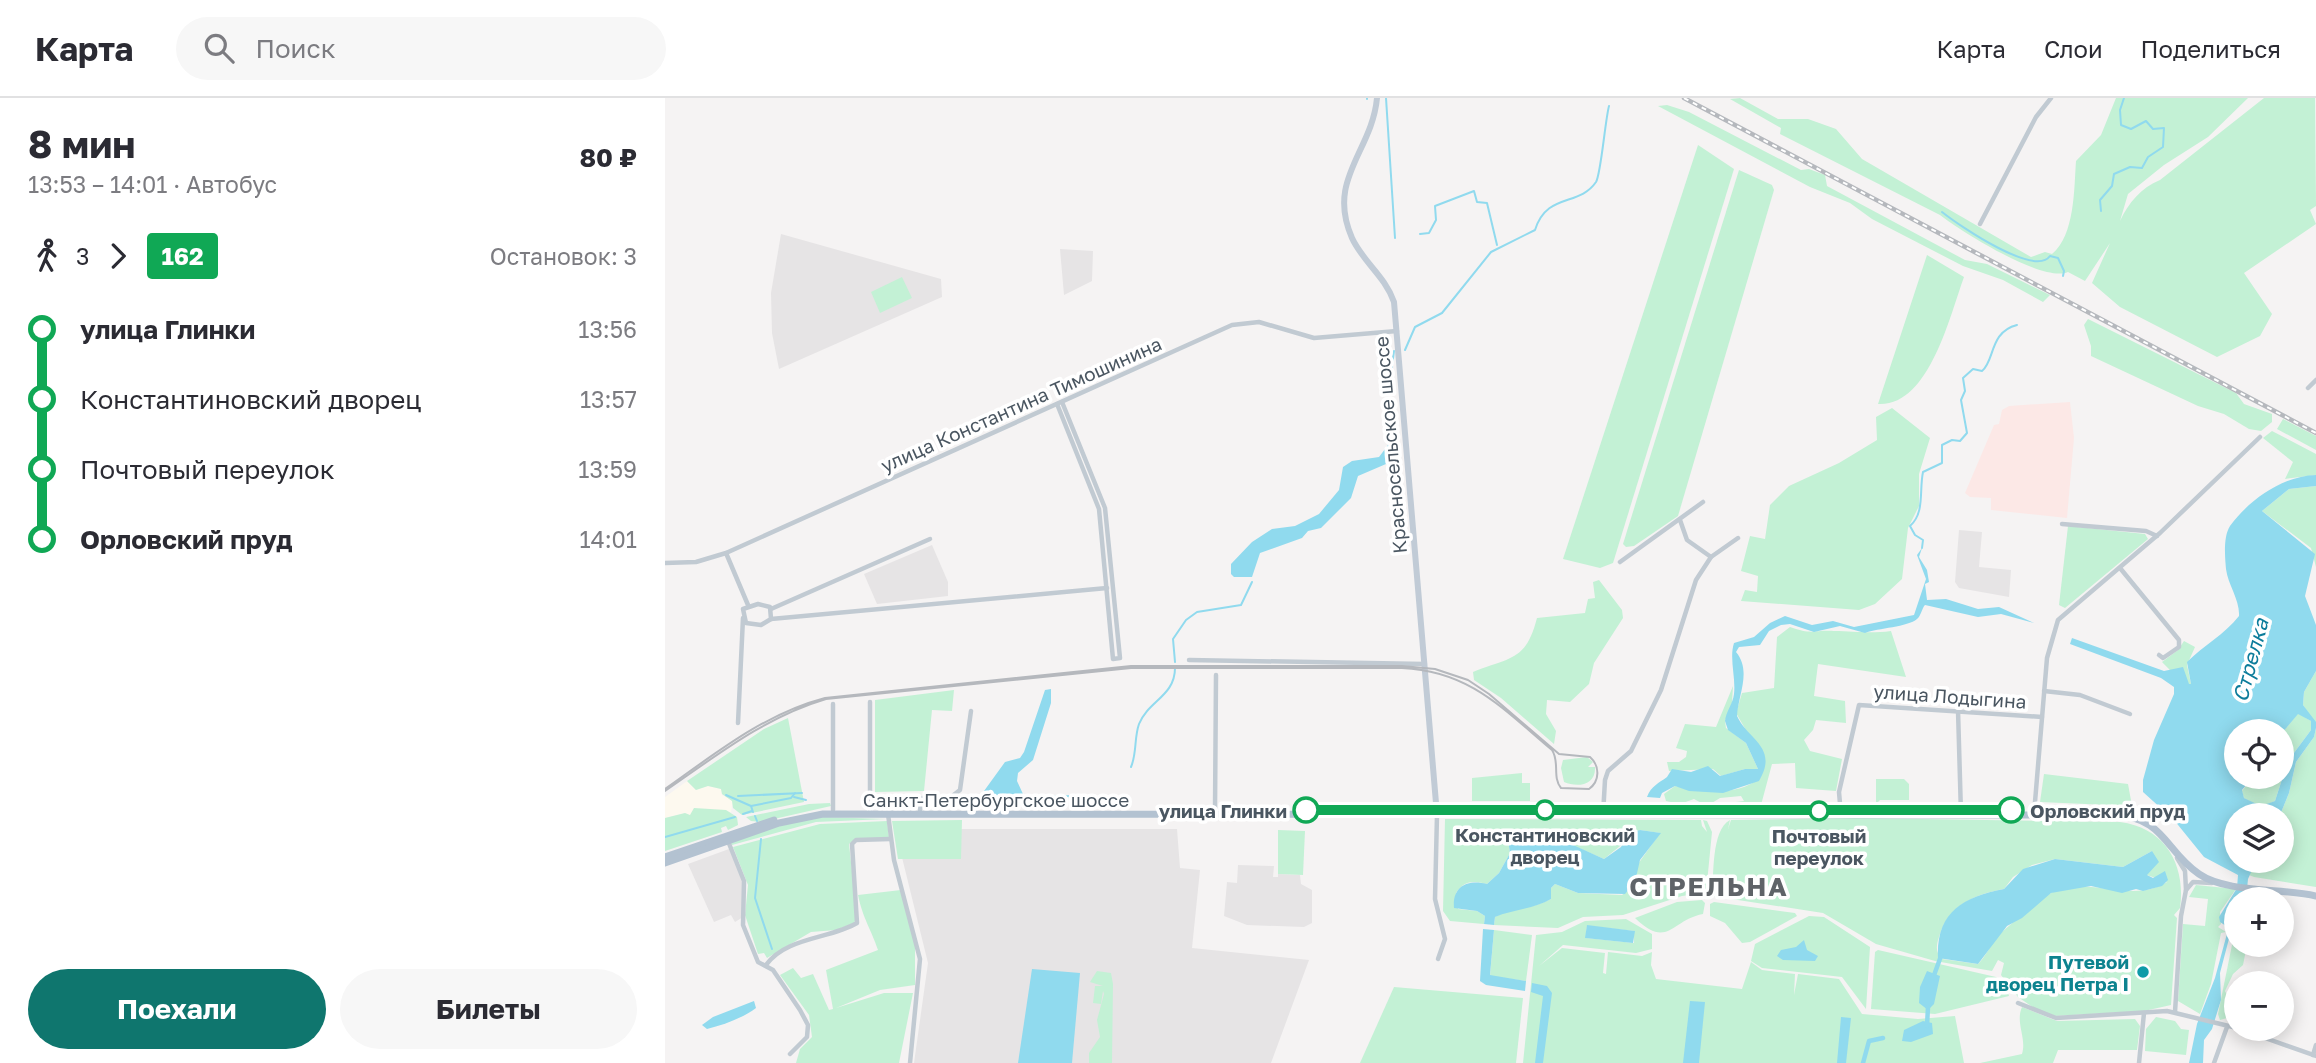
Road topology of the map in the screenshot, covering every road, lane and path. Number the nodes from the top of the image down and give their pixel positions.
1 (1377, 98) edge
2 (2051, 98) edge
3 (1980, 224) dead end
4 (1397, 331) junction
5 (2316, 380) edge
6 (2308, 388) dead end
7 (1059, 403) junction
8 (2260, 437) dead end
9 (1703, 502) dead end
10 (1680, 520) junction
11 (2062, 524) dead end
12 (2157, 536) junction
13 (1738, 538) dead end
14 (930, 539) dead end
15 (726, 553) junction
16 (1711, 557) junction
17 (1620, 562) dead end
18 (665, 563) edge
19 (2120, 568) junction
20 (1107, 588) junction
21 (748, 605) junction
22 (771, 609) junction
23 (743, 618) junction
24 (771, 619) junction
25 (2159, 655) dead end
26 (1189, 660) dead end
27 (1425, 664) junction
28 (1216, 675) dead end
29 (2045, 691) junction
30 (870, 702) dead end
31 (833, 704) dead end
32 (971, 710) dead end
33 (1958, 710) junction
34 (2130, 714) dead end
35 (2042, 718) junction
36 (738, 723) dead end
37 (833, 810) junction
38 (870, 810) junction
39 (920, 810) junction
40 (1215, 811) junction
41 (1437, 812) junction
42 (1961, 812) junction
43 (2034, 812) junction
44 (1603, 813) junction
45 (1841, 813) junction
46 (888, 814) junction
47 (890, 839) junction
48 (2169, 840) junction
49 (728, 841) junction
50 (665, 857) edge
51 (665, 863) edge
52 (2219, 883) junction
53 (2233, 883) junction
54 (2186, 890) junction
55 (2316, 894) edge
56 (1438, 959) dead end
57 (766, 965) junction
58 (2018, 1003) dead end
59 (2175, 1012) junction
60 (2144, 1013) junction
61 (2224, 1026) edge
62 (2224, 1035) edge
63 (2274, 1041) edge
64 (2316, 1045) edge
65 (790, 1054) dead end
66 (2315, 1056) edge
67 (910, 1063) edge
68 (2139, 1063) edge
69 (2214, 1063) edge

1 - 4 main road, Красносельское шоссе
2 - 3 street
4 - 7 street, улица Константина Тимошинина
4 - 27 main road, Красносельское шоссе
5 - 6 street
7 - 15 street, улица Константина Тимошинина
7 - 20 street
7 - 20 street
8 - 12 street
9 - 10 street
10 - 16 street
10 - 17 street
11 - 12 street
12 - 19 street
13 - 16 street
14 - 22 street
15 - 18 street, улица Константина Тимошинина
15 - 21 street
16 - 44 street
19 - 25 street
19 - 29 street
20 - 24 street
21 - 22 street
21 - 23 street
22 - 24 street
23 - 24 street
23 - 36 street
26 - 27 street
27 - 41 main road, Красносельское шоссе
28 - 40 street
29 - 34 street
29 - 35 street
30 - 38 street
31 - 37 street
32 - 39 street
33 - 35 street, улица Лодыгина
33 - 42 street
33 - 45 street, улица Лодыгина
35 - 43 street
37 - 38 main road, Санкт-Петербургское шоссе
37 - 50 main road, Санкт-Петербургское шоссе
38 - 39 main road, Санкт-Петербургское шоссе
39 - 40 main road, Санкт-Петербургское шоссе
40 - 41 main road, Санкт-Петербургское шоссе
41 - 44 main road, Санкт-Петербургское шоссе
41 - 46 main road, Санкт-Петербургское шоссе
41 - 56 street
42 - 43 main road, Санкт-Петербургское шоссе
42 - 45 main road, Санкт-Петербургское шоссе
43 - 48 main road, Санкт-Петербургское шоссе
43 - 53 main road, Санкт-Петербургское шоссе
44 - 45 main road, Санкт-Петербургское шоссе
46 - 47 street
46 - 49 main road, Санкт-Петербургское шоссе
47 - 57 street
47 - 67 street
48 - 52 main road, Санкт-Петербургское шоссе
48 - 54 street
49 - 51 main road, Санкт-Петербургское шоссе
49 - 57 street
52 - 53 main road, Санкт-Петербургское шоссе
52 - 54 street
53 - 55 main road, Санкт-Петербургское шоссе
54 - 59 street
57 - 65 street
58 - 60 street
59 - 60 street
59 - 61 street
60 - 68 street
62 - 69 street
63 - 66 street
64 - 66 street

